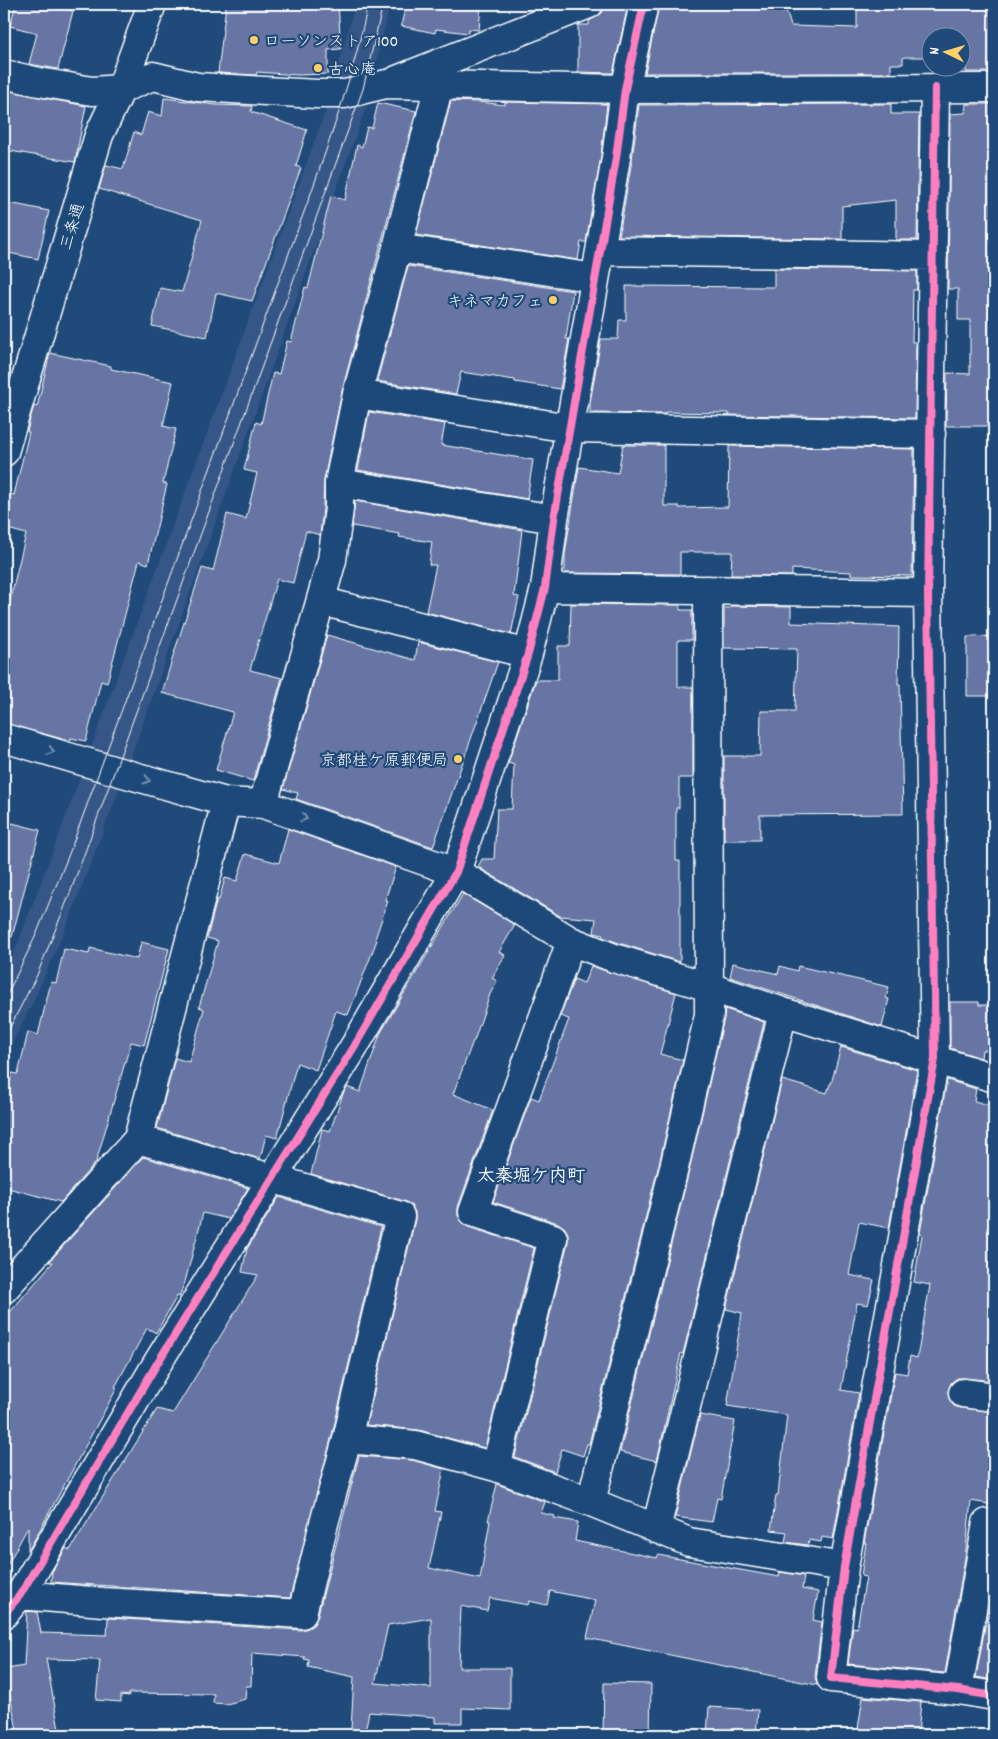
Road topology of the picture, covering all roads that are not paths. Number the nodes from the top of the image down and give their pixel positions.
1 (152, 4) edge
2 (588, 4) edge
3 (644, 4) edge
4 (535, 14) edge
5 (4, 74) edge
6 (386, 84) junction
7 (439, 85) junction
8 (625, 88) junction
9 (935, 88) junction
10 (994, 88) edge
11 (121, 89) junction
12 (397, 248) junction
13 (600, 251) junction
14 (933, 256) junction
15 (595, 278) junction
16 (357, 394) junction
17 (569, 428) junction
18 (931, 434) junction
19 (4, 452) edge
20 (340, 483) junction
21 (554, 519) junction
22 (545, 588) junction
23 (708, 590) junction
24 (928, 593) junction
25 (321, 601) junction
26 (528, 654) junction
27 (4, 738) edge
28 (226, 802) junction
29 (263, 804) junction
30 (456, 872) junction
31 (571, 941) junction
32 (709, 987) junction
33 (782, 1012) junction
34 (935, 1059) junction
35 (994, 1078) edge
36 (138, 1139) junction
37 (272, 1179) junction
38 (4, 1289) edge
39 (963, 1393) dead end
40 (994, 1398) edge
41 (348, 1439) junction
42 (496, 1467) junction
43 (591, 1502) junction
44 (994, 1524) edge
45 (656, 1529) junction
46 (844, 1567) junction
47 (12, 1604) edge
48 (958, 1690) junction
49 (994, 1696) edge

1 - 11 street, 三条通
2 - 4 street
3 - 8 street
4 - 6 street
5 - 11 street
6 - 7 street
6 - 11 street
7 - 8 street
7 - 12 street
8 - 9 street
8 - 13 street
9 - 10 street
9 - 14 street
11 - 19 street, 三条通
12 - 15 street
12 - 16 street
13 - 14 street
13 - 15 street
14 - 18 street
15 - 17 street
16 - 17 street
16 - 20 street
17 - 18 street
17 - 21 street
18 - 24 street
20 - 21 street
20 - 25 street
21 - 22 street
22 - 23 street
22 - 26 street
23 - 24 street
23 - 32 street
24 - 34 street
25 - 26 street
25 - 29 street
26 - 30 street
27 -> 28 street
28 - 29 street
28 - 36 street
29 -> 30 street
30 - 31 street
30 - 37 street
31 - 32 street
31 - 42 street
32 - 33 street
32 - 43 street
33 - 34 street
33 - 45 street
34 - 35 street
34 - 46 street
36 - 37 street
36 - 38 street
37 - 41 street
37 - 47 street
39 - 40 street
41 - 42 street
41 - 47 street
42 - 43 street
43 - 45 street
44 - 48 street
45 - 46 street
46 - 48 street
48 - 49 street

